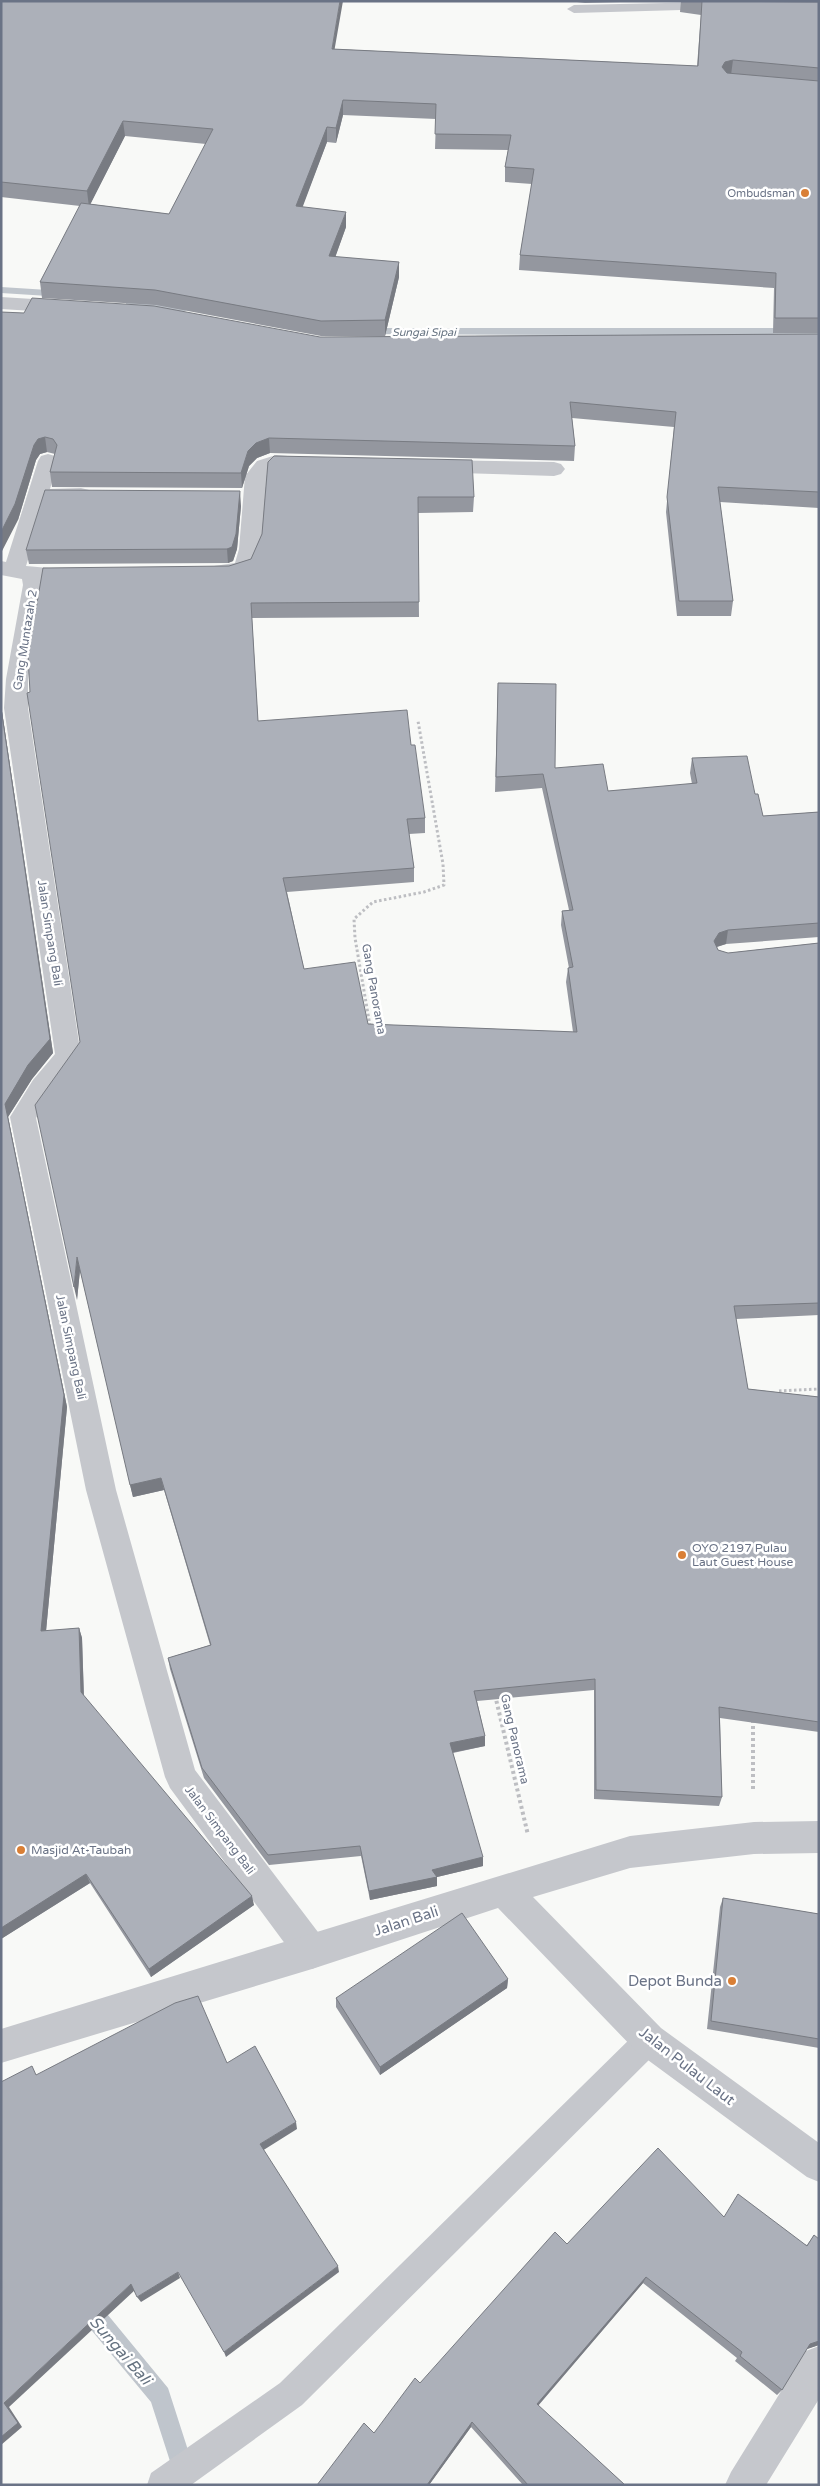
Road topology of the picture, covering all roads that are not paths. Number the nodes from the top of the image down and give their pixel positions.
1 (723, 7) edge
2 (574, 9) dead end
3 (1, 303) edge
4 (88, 309) edge
5 (48, 461) edge
6 (319, 464) edge
7 (417, 466) edge
8 (554, 469) edge
9 (102, 495) edge
10 (38, 496) junction
11 (16, 571) edge
12 (192, 572) edge
13 (70, 573) edge
14 (16, 708) joint
15 (819, 1837) edge
16 (502, 1890) junction
17 (312, 1952) junction
18 (649, 2040) junction
19 (1, 2046) edge
20 (819, 2165) edge
21 (819, 2364) edge
22 (163, 2485) edge
23 (744, 2485) edge

1 - 2 lane
3 - 4 street
5 - 10 street, Gang Muntazah 2
6 - 12 street
7 - 8 street
9 - 10 street
10 - 11 street, Gang Muntazah 2
11 - 13 street
11 - 14 street, Gang Muntazah 2
14 - 17 street, Jalan Simpang Bali
15 - 16 street, Jalan Bali
16 - 17 street, Jalan Bali
16 - 18 street, Jalan Pulau Laut
17 - 19 street, Jalan Bali
18 - 20 street, Jalan Pulau Laut
18 - 22 lane
21 - 23 street

